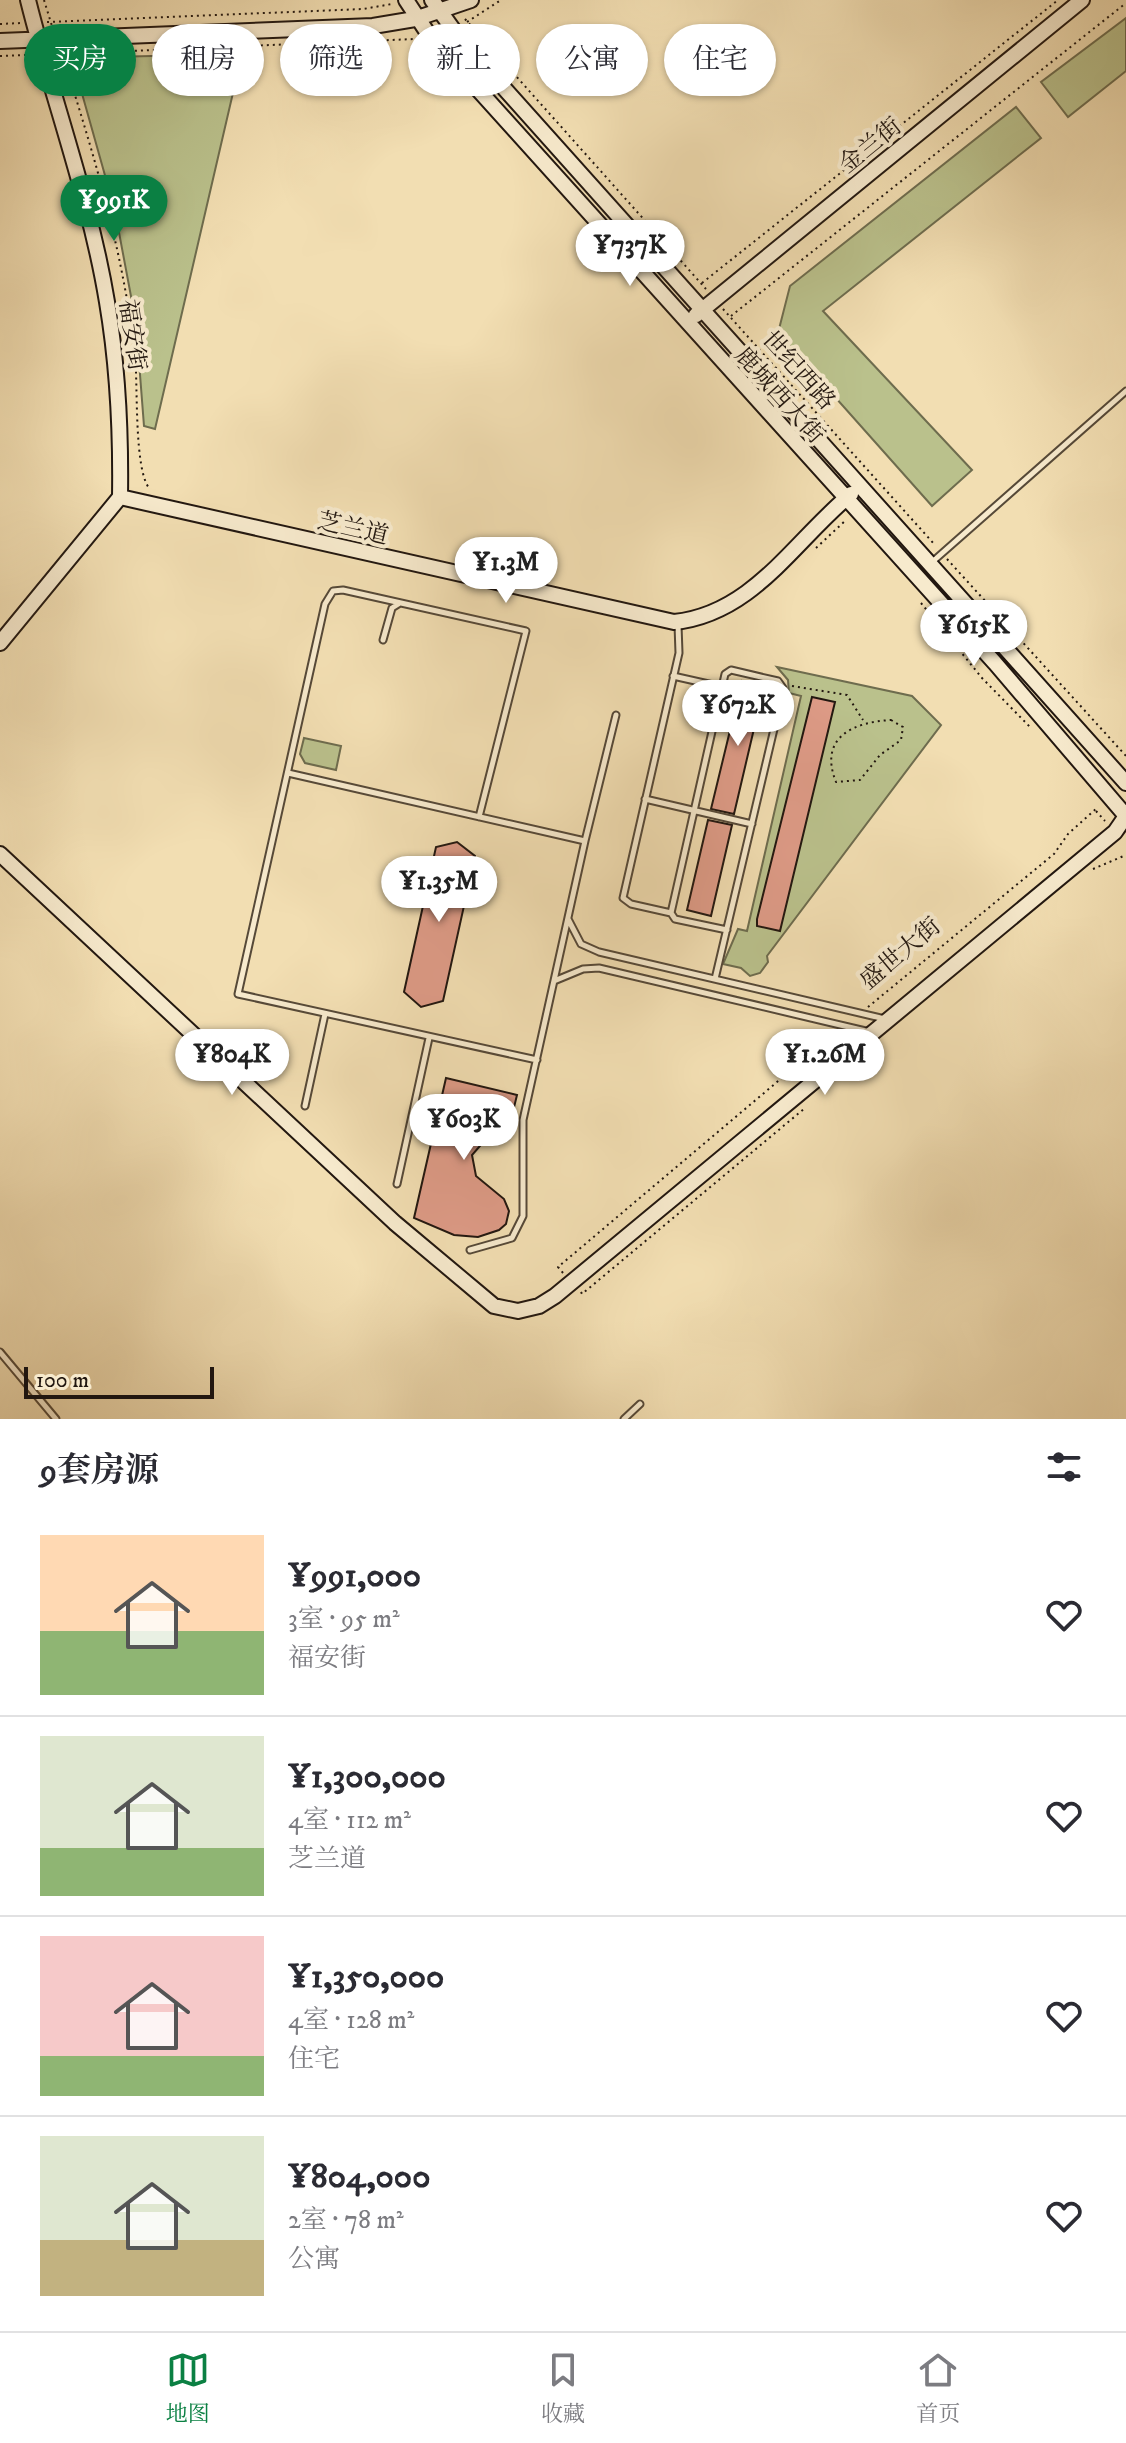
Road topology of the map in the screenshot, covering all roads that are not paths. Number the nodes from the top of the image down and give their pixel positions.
1 (28, 0) edge
2 (471, 0) edge
3 (1082, 0) edge
4 (403, 1) edge
5 (436, 6) edge
6 (418, 18) junction
7 (34, 24) edge
8 (136, 35) edge
9 (24, 40) edge
10 (0, 41) edge
11 (54, 96) edge
12 (703, 310) junction
13 (687, 323) junction
14 (1126, 391) edge
15 (861, 486) junction
16 (120, 497) junction
17 (848, 503) junction
18 (936, 558) junction
19 (401, 603) junction
20 (677, 621) junction
21 (383, 640) dead end
22 (0, 643) edge
23 (673, 676) junction
24 (722, 687) junction
25 (616, 715) dead end
26 (288, 773) junction
27 (1126, 783) edge
28 (645, 799) junction
29 (694, 810) junction
30 (1126, 816) edge
31 (479, 817) junction
32 (752, 824) junction
33 (585, 841) junction
34 (0, 854) edge
35 (671, 913) junction
36 (568, 919) junction
37 (727, 930) junction
38 (715, 979) junction
39 (554, 981) junction
40 (325, 1014) junction
41 (890, 1020) junction
42 (874, 1033) junction
43 (429, 1038) junction
44 (537, 1060) junction
45 (305, 1106) dead end
46 (397, 1184) dead end
47 (470, 1250) dead end
48 (0, 1352) edge
49 (640, 1404) dead end
50 (56, 1419) edge
51 (624, 1419) edge

1 - 7 street, 福安街
2 - 5 street
3 - 12 street, 金兰街
4 - 6 street, 鹿城西大街
5 - 6 street
5 - 12 street, 鹿城西大街
6 - 8 street
6 - 13 street, 鹿城西大街
9 - 10 street
11 - 16 street, 福安街
12 - 13 street, 金兰街
12 - 15 street, 鹿城西大街
13 - 17 street, 鹿城西大街
14 - 18 lane
15 - 17 street, 芝兰道
15 - 18 street, 鹿城西大街
16 - 20 street, 芝兰道
16 - 22 street
17 - 20 street, 芝兰道
17 - 30 street, 鹿城西大街
18 - 27 street, 鹿城西大街
19 - 21 lane
19 - 26 lane
19 - 31 lane
20 - 23 lane
23 - 24 lane
23 - 28 lane
24 - 29 lane
24 - 32 lane
25 - 33 lane
26 - 31 lane
26 - 40 lane
28 - 29 lane
28 - 35 lane
29 - 32 lane
29 - 35 lane
30 - 41 street, 盛世大街
31 - 33 lane
32 - 37 lane
33 - 36 lane
34 - 42 street, 盛世大街
35 - 37 lane
36 - 38 lane
36 - 39 lane
37 - 38 lane
38 - 41 lane
39 - 42 lane
39 - 44 lane
40 - 43 lane
40 - 45 lane
41 - 42 street, 盛世大街
43 - 44 lane
43 - 46 lane
44 - 47 lane
48 - 50 lane
49 - 51 lane

